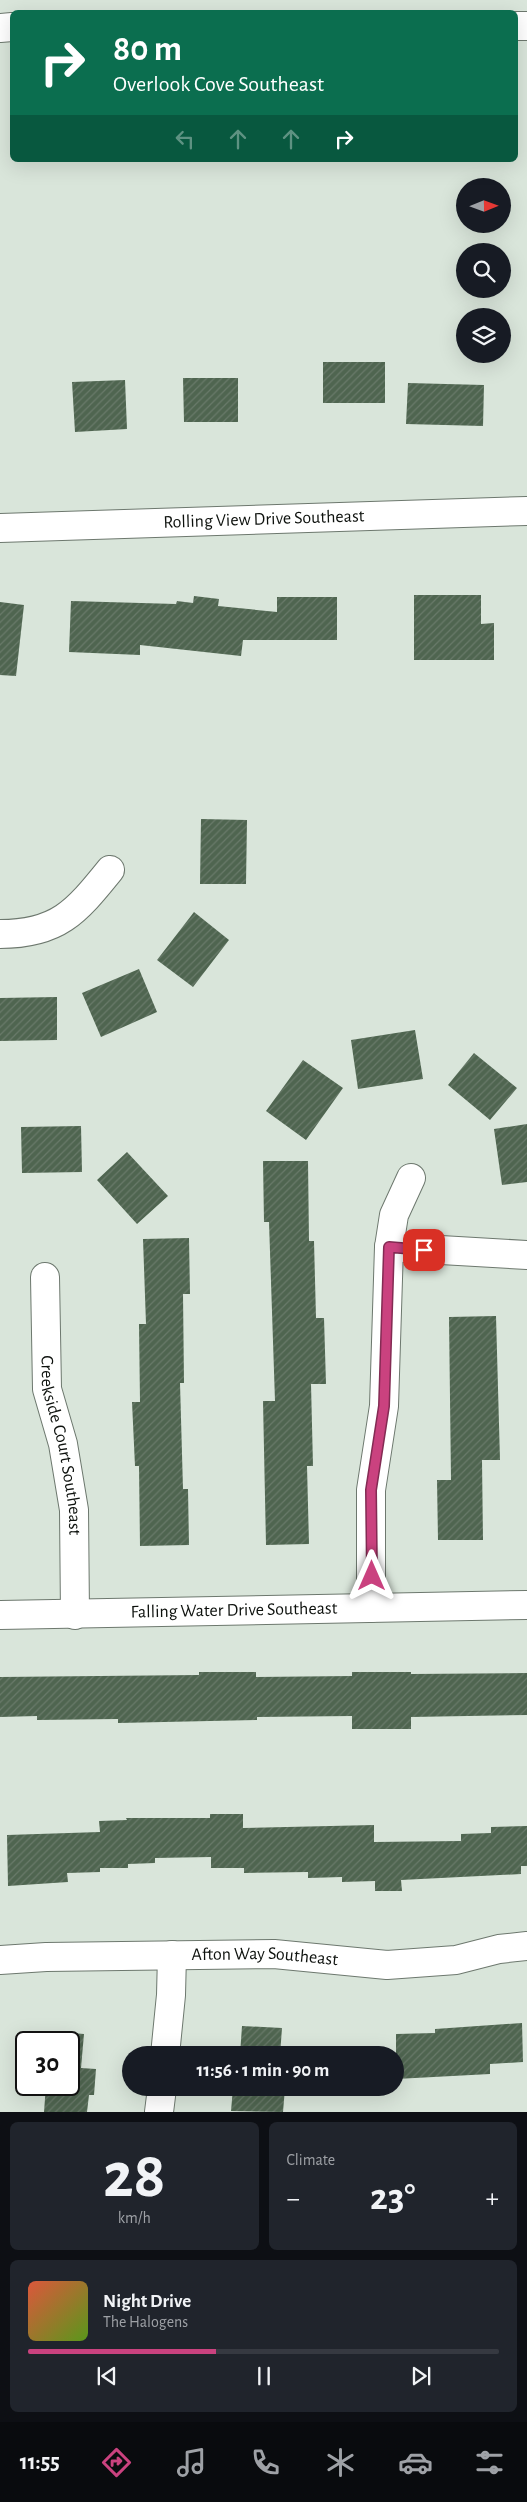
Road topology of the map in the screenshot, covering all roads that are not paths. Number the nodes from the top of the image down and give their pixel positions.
1 (527, 511) edge
2 (0, 528) edge
3 (110, 870) dead end
4 (0, 934) edge
5 (411, 1178) dead end
6 (389, 1247) junction
7 (527, 1255) edge
8 (45, 1277) dead end
9 (527, 1605) edge
10 (371, 1608) junction
11 (76, 1614) junction
12 (0, 1615) edge
13 (527, 1946) edge
14 (172, 1955) junction
15 (0, 1960) edge
16 (166, 2046) edge
17 (161, 2096) edge
18 (159, 2112) edge

1 - 2 street, Rolling View Drive Southeast
3 - 4 street
5 - 6 street
6 - 7 street
6 - 10 street
8 - 11 street, Creekside Court Southeast
9 - 10 street, Falling Water Drive Southeast
10 - 11 street, Falling Water Drive Southeast
11 - 12 street, Falling Water Drive Southeast
13 - 14 street, Afton Way Southeast
14 - 15 street, Afton Way Southeast
14 - 16 street
17 - 18 street

